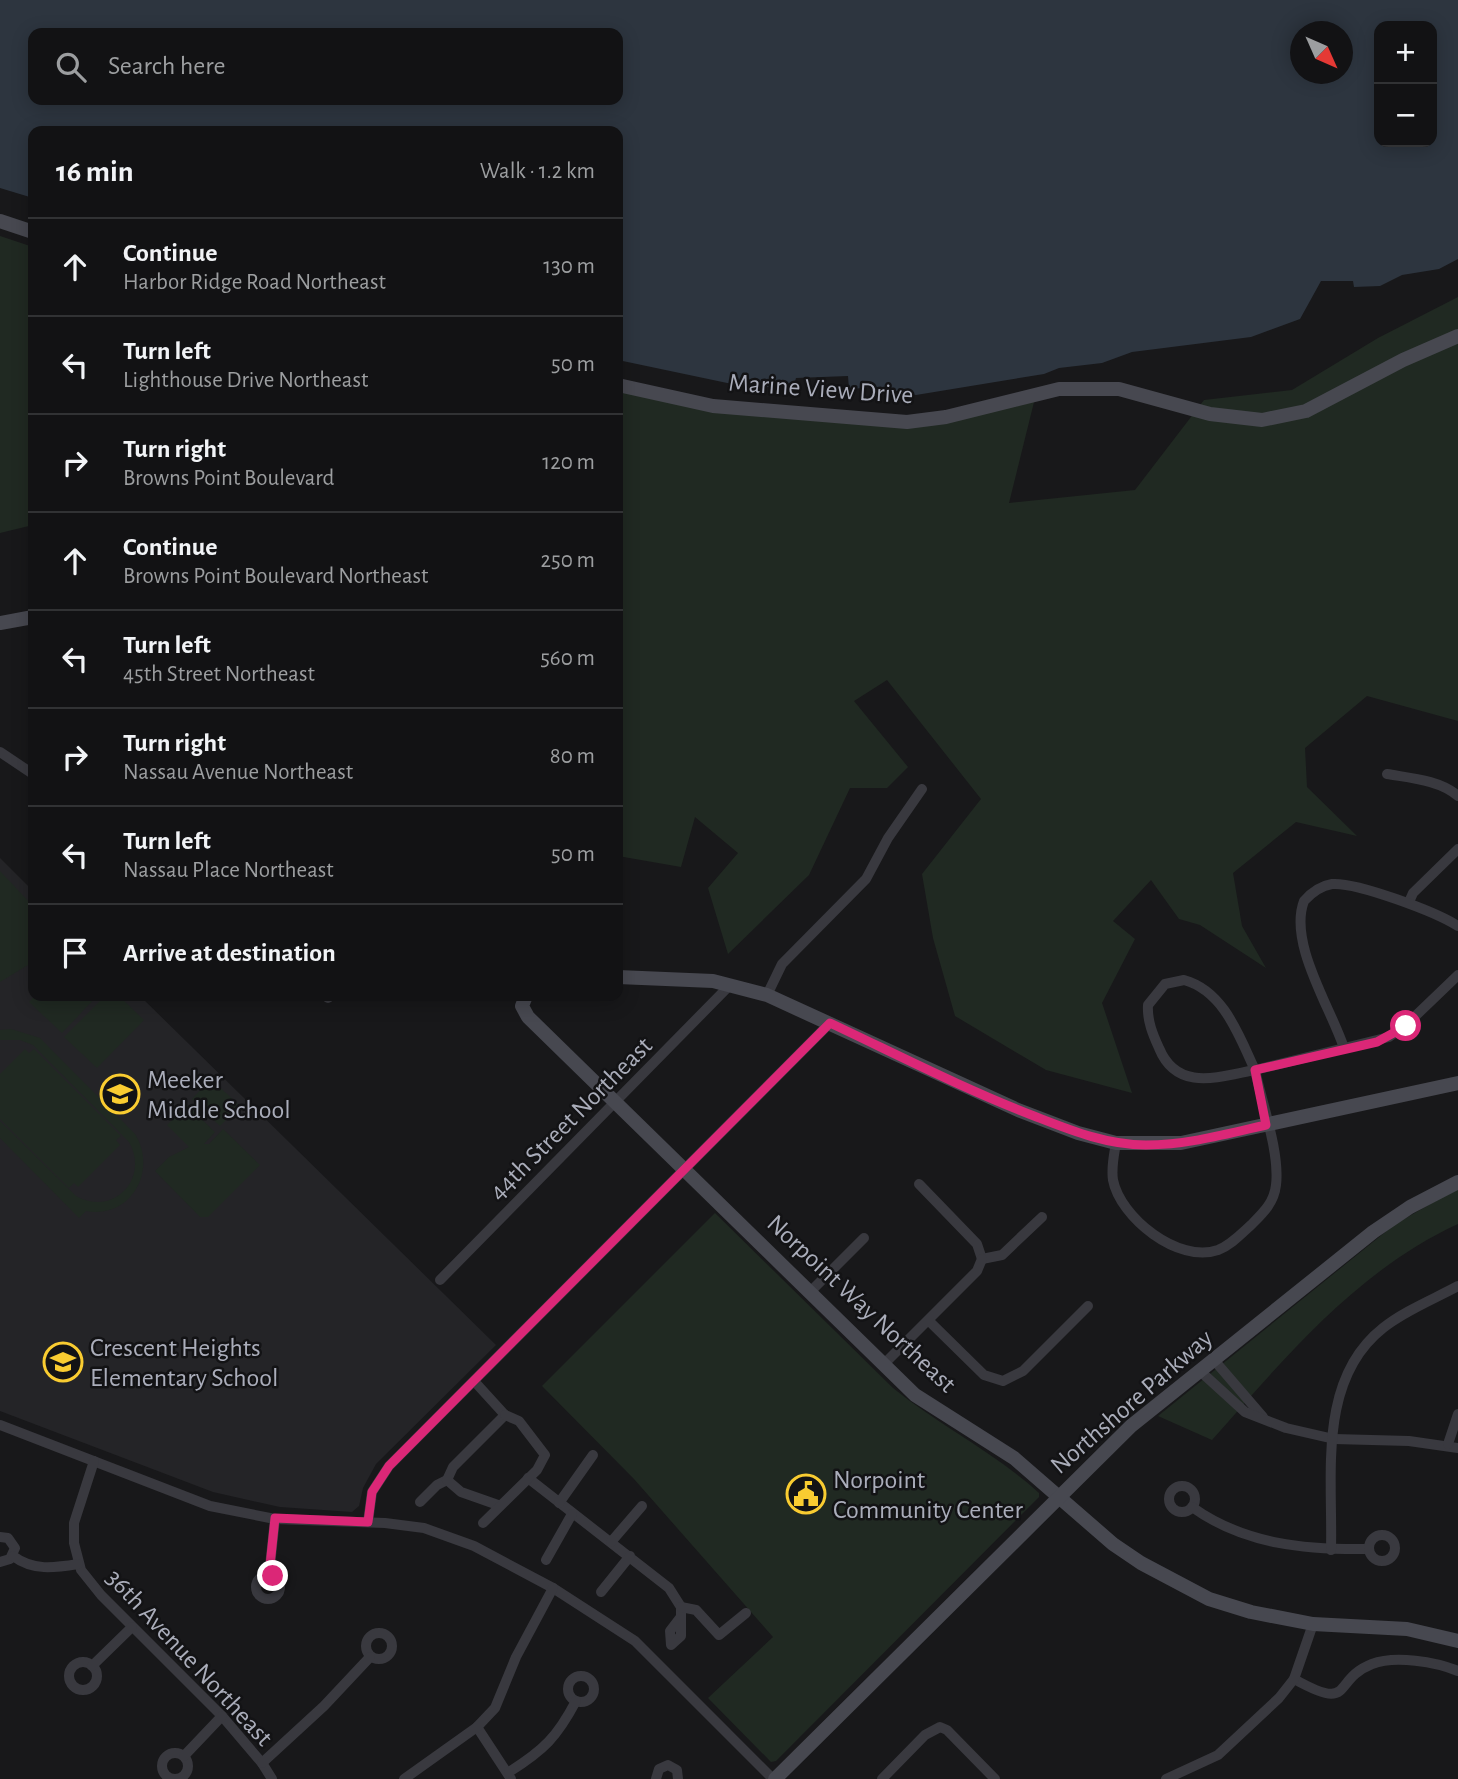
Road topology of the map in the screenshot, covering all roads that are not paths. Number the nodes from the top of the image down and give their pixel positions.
1 (0, 221) edge
2 (28, 230) edge
3 (1458, 336) edge
4 (623, 386) edge
5 (28, 618) edge
6 (0, 623) edge
7 (0, 752) edge
8 (28, 771) edge
9 (1387, 774) dead end
10 (922, 789) dead end
11 (1458, 796) edge
12 (1458, 849) edge
13 (1409, 902) junction
14 (1458, 926) edge
15 (1458, 975) edge
16 (623, 977) edge
17 (730, 985) junction
18 (767, 995) junction
19 (524, 1001) edge
20 (830, 1023) junction
21 (1344, 1048) junction
22 (1255, 1070) junction
23 (1458, 1083) edge
24 (615, 1102) junction
25 (1266, 1125) junction
26 (1116, 1143) junction
27 (685, 1170) junction
28 (1458, 1182) edge
29 (919, 1184) dead end
30 (1042, 1217) dead end
31 (864, 1238) dead end
32 (982, 1259) junction
33 (440, 1280) dead end
34 (1458, 1286) edge
35 (810, 1292) junction
36 (1088, 1306) dead end
37 (929, 1321) junction
38 (1214, 1360) junction
39 (884, 1364) junction
40 (1200, 1370) junction
41 (474, 1381) junction
42 (1458, 1414) edge
43 (505, 1415) junction
44 (1263, 1417) junction
45 (0, 1425) edge
46 (1334, 1439) junction
47 (1453, 1446) edge
48 (593, 1455) dead end
49 (94, 1461) junction
50 (528, 1478) junction
51 (447, 1480) junction
52 (1059, 1497) junction
53 (420, 1503) dead end
54 (559, 1503) junction
55 (498, 1505) junction
56 (642, 1506) dead end
57 (1192, 1507) dead end
58 (572, 1514) junction
59 (275, 1518) junction
60 (368, 1522) junction
61 (483, 1523) dead end
62 (0, 1536) edge
63 (611, 1542) junction
64 (1369, 1549) dead end
65 (1331, 1550) junction
66 (13, 1556) junction
67 (630, 1556) junction
68 (546, 1560) dead end
69 (0, 1562) edge
70 (78, 1564) junction
71 (269, 1575) dead end
72 (553, 1588) junction
73 (601, 1592) dead end
74 (681, 1607) junction
75 (746, 1614) dead end
76 (1313, 1624) junction
77 (132, 1627) junction
78 (1458, 1640) edge
79 (370, 1657) dead end
80 (657, 1660) junction
81 (92, 1666) dead end
82 (1458, 1671) edge
83 (1294, 1679) junction
84 (576, 1701) dead end
85 (222, 1716) junction
86 (477, 1727) junction
87 (184, 1756) dead end
88 (262, 1763) junction
89 (510, 1776) edge
90 (272, 1779) edge
91 (404, 1779) edge
92 (656, 1779) edge
93 (678, 1779) edge
94 (774, 1779) edge
95 (882, 1779) edge
96 (995, 1779) edge
97 (1166, 1779) edge

1 - 2 street
3 - 4 street, Marine View Drive
5 - 6 street
7 - 8 street
9 - 11 street
10 - 18 street
12 - 13 street
13 - 14 street
13 - 21 street
15 - 21 street
16 - 17 street
17 - 18 street
17 - 24 street, 44th Street Northeast
18 - 20 street
19 - 24 street, Norpoint Way Northeast
20 - 26 street
20 - 27 street
21 - 22 street
22 - 22 street
22 - 25 street
23 - 25 street
24 - 27 street, Norpoint Way Northeast
24 - 33 street, 44th Street Northeast
25 - 26 street
25 - 26 street
27 - 35 street, Norpoint Way Northeast
27 - 41 street
28 - 38 street, Northshore Parkway
29 - 32 street
30 - 32 street
31 - 35 street
32 - 37 street
34 - 46 street
35 - 39 street, Norpoint Way Northeast
36 - 37 street
37 - 39 street
38 - 40 street, Northshore Parkway
38 - 44 street
39 - 52 street, Norpoint Way Northeast
40 - 44 street
40 - 52 street, Northshore Parkway
41 - 43 street
41 - 60 street
42 - 47 street
43 - 50 street
43 - 51 street
44 - 46 street
45 - 49 street
46 - 47 street
46 - 65 street
48 - 54 street
49 - 59 street
49 - 70 street
50 - 54 street
50 - 55 street
51 - 53 street
51 - 55 street
52 - 76 street, Norpoint Way Northeast
52 - 94 street, Northshore Parkway
54 - 58 street
55 - 61 street
56 - 63 street
57 - 65 street
58 - 63 street
58 - 68 street
59 - 60 street
59 - 71 street
60 - 72 street
62 - 66 street
63 - 67 street
64 - 65 street
66 - 69 street
66 - 70 street
67 - 73 street
67 - 74 street
70 - 77 street, 36th Avenue Northeast
72 - 80 street
72 - 86 street
74 - 75 street
74 - 80 street
76 - 78 street, Norpoint Way Northeast
76 - 83 street
77 - 81 street
77 - 85 street, 36th Avenue Northeast
79 - 88 street
80 - 94 street
82 - 83 street
83 - 97 street
84 - 89 street
85 - 87 street
85 - 88 street, 36th Avenue Northeast
86 - 89 street
86 - 91 street
88 - 90 street, 36th Avenue Northeast
92 - 93 street
95 - 96 street

